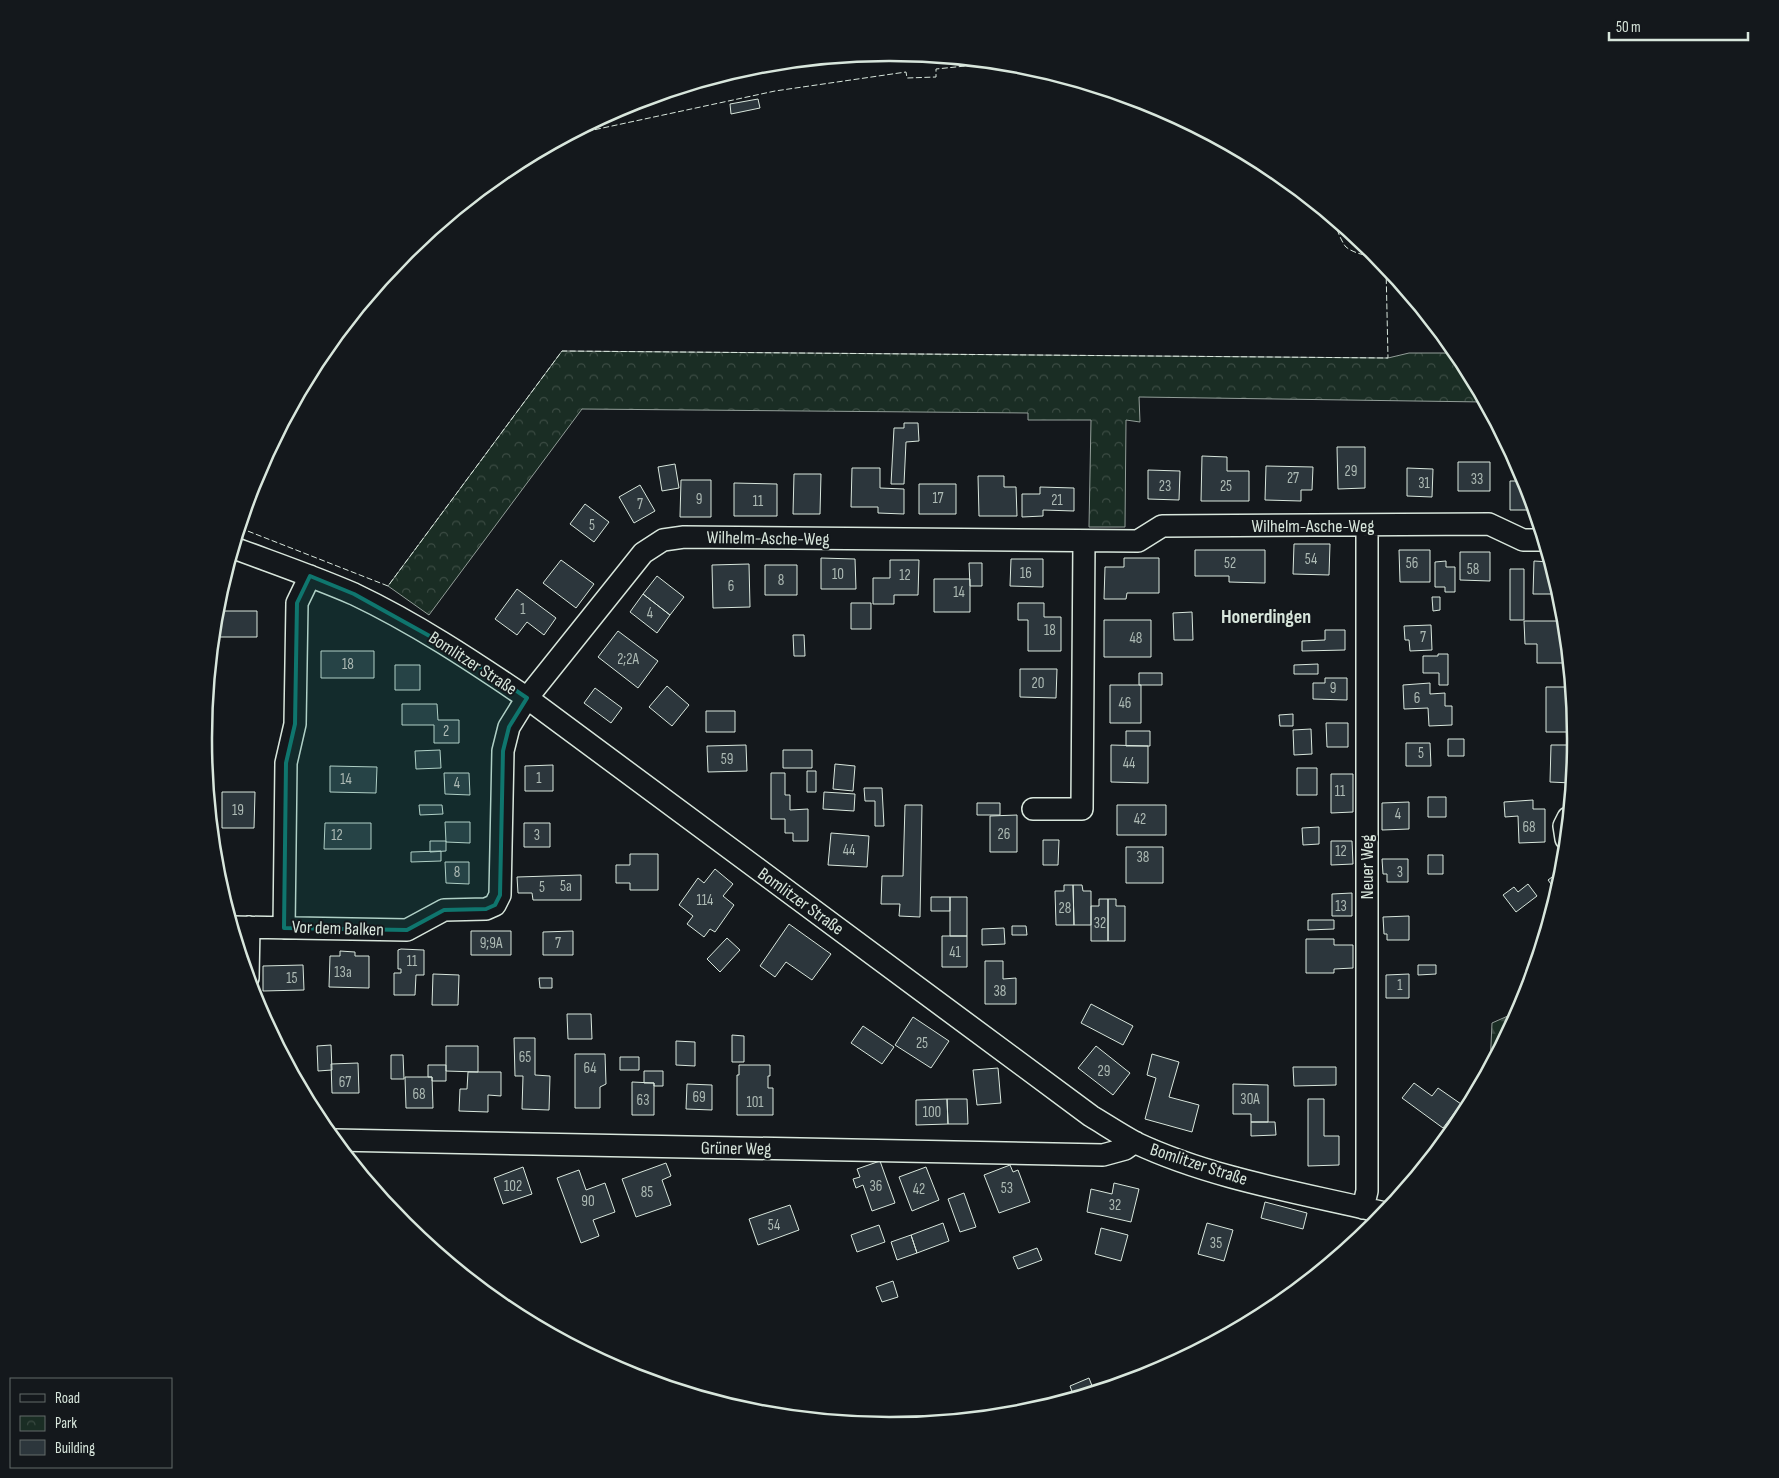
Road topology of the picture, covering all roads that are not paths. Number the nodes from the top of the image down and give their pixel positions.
1 (1367, 526) junction
2 (1537, 540) edge
3 (1084, 541) junction
4 (239, 550) edge
5 (310, 576) junction
6 (526, 698) junction
7 (1033, 809) dead end
8 (241, 927) edge
9 (284, 928) junction
10 (243, 940) edge
11 (343, 1140) edge
12 (1135, 1142) junction
13 (1363, 1208) junction
14 (1376, 1211) edge

1 - 2 street, Wilhelm-Asche-Weg
1 - 3 street, Wilhelm-Asche-Weg
1 - 13 street, Neuer Weg
3 - 6 street, Wilhelm-Asche-Weg
3 - 7 street
4 - 5 street, Bomlitzer Straße
5 - 6 street, Bomlitzer Straße
5 - 9 street, Vor dem Balken
6 - 9 street, Vor dem Balken
6 - 12 street, Bomlitzer Straße
8 - 9 street
8 - 10 street
11 - 12 street, Grüner Weg
12 - 13 street, Bomlitzer Straße
13 - 14 street, Bomlitzer Straße

